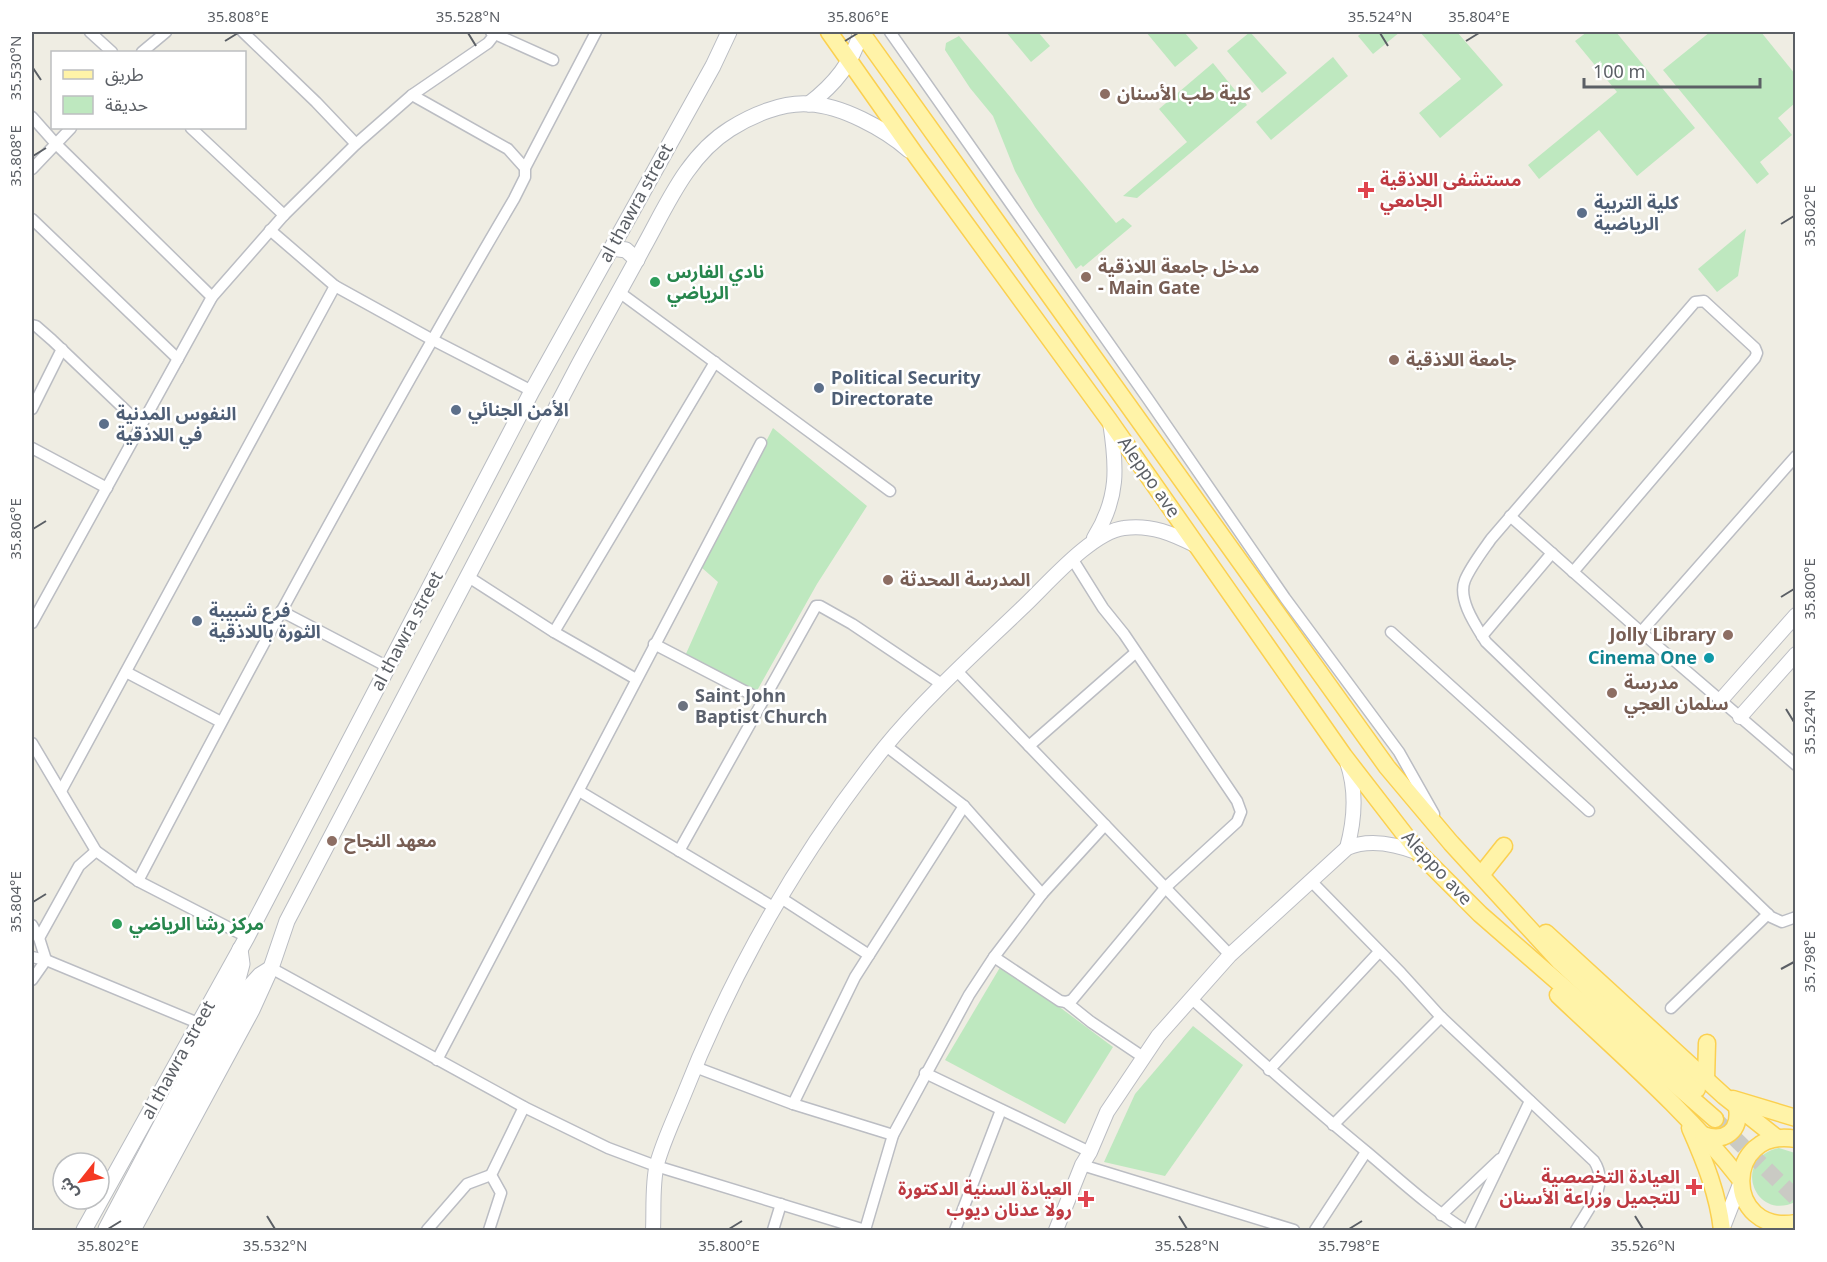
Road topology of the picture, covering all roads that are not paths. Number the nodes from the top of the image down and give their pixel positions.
1 (90, 32) edge
2 (166, 32) edge
3 (243, 32) edge
4 (596, 32) edge
5 (729, 32) edge
6 (829, 32) edge
7 (861, 32) edge
8 (890, 32) edge
9 (493, 33) edge
10 (111, 51) edge
11 (143, 51) edge
12 (553, 60) dead end
13 (850, 61) junction
14 (412, 95) junction
15 (809, 104) junction
16 (32, 117) edge
17 (70, 129) edge
18 (192, 129) edge
19 (56, 144) junction
20 (356, 144) junction
21 (917, 157) junction
22 (525, 168) junction
23 (32, 170) edge
24 (284, 216) junction
25 (32, 219) edge
26 (270, 230) junction
27 (612, 248) junction
28 (637, 260) junction
29 (335, 286) junction
30 (619, 292) junction
31 (212, 297) junction
32 (32, 325) edge
33 (432, 339) junction
34 (62, 350) junction
35 (178, 360) junction
36 (715, 363) junction
37 (532, 391) junction
38 (32, 409) edge
39 (1109, 420) junction
40 (140, 424) junction
41 (761, 443) dead end
42 (32, 448) edge
43 (1796, 456) edge
44 (107, 488) junction
45 (890, 490) dead end
46 (1510, 516) junction
47 (1089, 545) junction
48 (1197, 546) junction
49 (1551, 554) junction
50 (1073, 560) junction
51 (1573, 572) junction
52 (467, 576) junction
53 (281, 611) junction
54 (1796, 615) edge
55 (32, 623) edge
56 (554, 632) junction
57 (1391, 632) dead end
58 (1641, 632) junction
59 (1482, 636) junction
60 (654, 644) junction
61 (1135, 653) junction
62 (1796, 654) edge
63 (388, 667) junction
64 (957, 670) junction
65 (126, 672) junction
66 (636, 679) junction
67 (943, 685) junction
68 (762, 700) junction
69 (1720, 701) junction
70 (1740, 717) junction
71 (221, 722) junction
72 (32, 743) edge
73 (886, 746) junction
74 (1029, 746) junction
75 (1344, 756) junction
76 (1796, 765) edge
77 (61, 791) junction
78 (579, 791) junction
79 (964, 806) junction
80 (1589, 811) dead end
81 (1105, 825) junction
82 (1451, 843) junction
83 (1504, 846) dead end
84 (1347, 848) junction
85 (96, 851) junction
86 (679, 851) junction
87 (1419, 853) junction
88 (1481, 875) junction
89 (138, 881) junction
90 (1311, 881) junction
91 (1166, 887) junction
92 (1041, 894) junction
93 (1503, 899) junction
94 (778, 903) junction
95 (1480, 914) junction
96 (1768, 914) junction
97 (1796, 917) edge
98 (32, 925) edge
99 (39, 938) junction
100 (243, 943) junction
101 (1379, 952) junction
102 (869, 955) junction
103 (1230, 955) junction
104 (32, 957) edge
105 (994, 957) junction
106 (46, 960) junction
107 (272, 968) junction
108 (32, 980) edge
109 (1191, 998) junction
110 (1066, 1002) junction
111 (1671, 1008) dead end
112 (1441, 1017) junction
113 (198, 1023) junction
114 (1707, 1043) dead end
115 (1143, 1057) junction
116 (437, 1060) junction
117 (694, 1067) junction
118 (1269, 1070) junction
119 (925, 1073) junction
120 (1706, 1080) junction
121 (1530, 1101) junction
122 (793, 1104) junction
123 (524, 1107) junction
124 (1724, 1108) junction
125 (1001, 1110) junction
126 (1685, 1117) junction
127 (1796, 1118) edge
128 (1333, 1125) junction
129 (893, 1135) junction
130 (1703, 1135) junction
131 (1777, 1138) junction
132 (1796, 1139) edge
133 (1090, 1152) junction
134 (1366, 1152) junction
135 (1504, 1155) junction
136 (1082, 1165) junction
137 (656, 1166) junction
138 (491, 1175) junction
139 (1740, 1182) junction
140 (781, 1204) junction
141 (1442, 1215) junction
142 (1783, 1226) edge
143 (84, 1230) edge
144 (112, 1230) edge
145 (133, 1230) edge
146 (427, 1230) edge
147 (489, 1230) edge
148 (653, 1230) edge
149 (773, 1230) edge
150 (865, 1230) edge
151 (955, 1230) edge
152 (1056, 1230) edge
153 (1294, 1230) edge
154 (1315, 1230) edge
155 (1466, 1230) edge
156 (1576, 1230) edge
157 (1722, 1230) edge

1 - 10 street
2 - 11 street
3 - 20 street
4 - 22 street
5 - 27 main road, al thawra street
6 - 13 main road, Aleppo ave
7 - 13 main road
7 - 82 main road, Aleppo ave
8 - 82 street
9 - 12 street
9 - 14 street
13 - 15 main road
13 - 21 main road, Aleppo ave
14 - 20 street
14 - 22 street
15 - 21 main road, al thawra street
15 - 28 main road, al thawra street
16 - 19 street
17 - 19 street
18 - 24 street
19 - 23 street
19 - 31 street
20 - 24 street
21 - 39 main road, Aleppo ave
22 - 33 street
24 - 26 street
25 - 35 street
26 - 29 street
26 - 31 street
27 - 28 main road
27 - 37 main road, al thawra street
28 - 30 main road, al thawra street
29 - 33 street
29 - 65 street
30 - 36 street
30 - 52 main road, al thawra street
31 - 35 street
32 - 34 street
33 - 37 street
33 - 53 street
34 - 38 street
34 - 40 street
35 - 40 street
36 - 45 street
36 - 56 street
37 - 63 main road, al thawra street
39 - 47 street
39 - 48 main road, Aleppo ave
40 - 44 street
41 - 60 street
42 - 44 street
43 - 58 street
44 - 55 street
46 - 49 street
46 - 51 street
46 - 59 street
47 - 48 street
47 - 50 street
48 - 75 main road, Aleppo ave
49 - 51 street
49 - 59 street
50 - 61 street
50 - 64 street
51 - 58 street
52 - 56 street
52 - 107 main road, al thawra street
53 - 63 street
53 - 71 street
54 - 69 street
56 - 66 street
57 - 80 street
58 - 69 street
59 - 96 street
60 - 66 street
60 - 68 street
61 - 74 street
61 - 91 street
62 - 70 street
63 - 100 main road, al thawra street
64 - 67 street
64 - 74 street
65 - 71 street
65 - 77 street
66 - 78 street
67 - 68 street
67 - 73 street
68 - 86 street
69 - 70 street
70 - 76 street
71 - 89 street
72 - 77 street
73 - 79 street
73 - 94 street
74 - 81 street
75 - 84 street
75 - 87 main road, Aleppo ave
77 - 85 street
78 - 86 street
78 - 116 street
79 - 92 street
79 - 102 street
81 - 91 street
81 - 92 street
82 - 88 main road, Aleppo ave
83 - 88 main road
84 - 87 street
84 - 90 street
85 - 89 street
85 - 99 street
86 - 94 street
87 - 95 main road, Aleppo ave
88 - 93 main road, Aleppo ave
89 - 100 street
90 - 101 street
90 - 103 street
91 - 103 street
91 - 110 street
92 - 105 street
93 - 120 main road
93 - 124 main road
94 - 102 street
94 - 117 street
95 - 124 main road
95 - 126 main road
96 - 97 street
96 - 111 street
98 - 99 street
99 - 106 street
100 - 113 main road, al thawra street
100 - 144 main road
101 - 112 street
101 - 118 street
102 - 122 street
103 - 109 street
104 - 106 street
105 - 110 street
105 - 119 street
106 - 108 street
106 - 113 street
107 - 116 street
107 - 144 main road
107 - 145 main road, al thawra street
109 - 115 street
109 - 118 street
110 - 115 street
112 - 121 street
112 - 128 street
113 - 143 main road, al thawra street
114 - 120 main road
115 - 133 street
116 - 123 street
117 - 122 street
117 - 137 street
118 - 128 street
119 - 125 street
119 - 129 street
120 - 124 main road
121 - 135 street
121 - 156 street
122 - 129 street
123 - 137 street
123 - 138 street
124 - 127 main road
124 - 130 main road
124 - 131 main road
125 - 133 street
125 - 151 street
126 - 130 main road
126 - 157 main road
128 - 134 street
129 - 150 street
130 - 139 main road
131 - 132 main road
131 - 139 main road
133 - 136 street
134 - 141 street
134 - 154 street
135 - 141 street
135 - 155 street
136 - 152 street
136 - 153 street
137 - 140 street
137 - 148 street
138 - 146 street
138 - 147 street
139 - 142 main road
139 - 157 street
140 - 149 street
140 - 150 street
141 - 155 street

